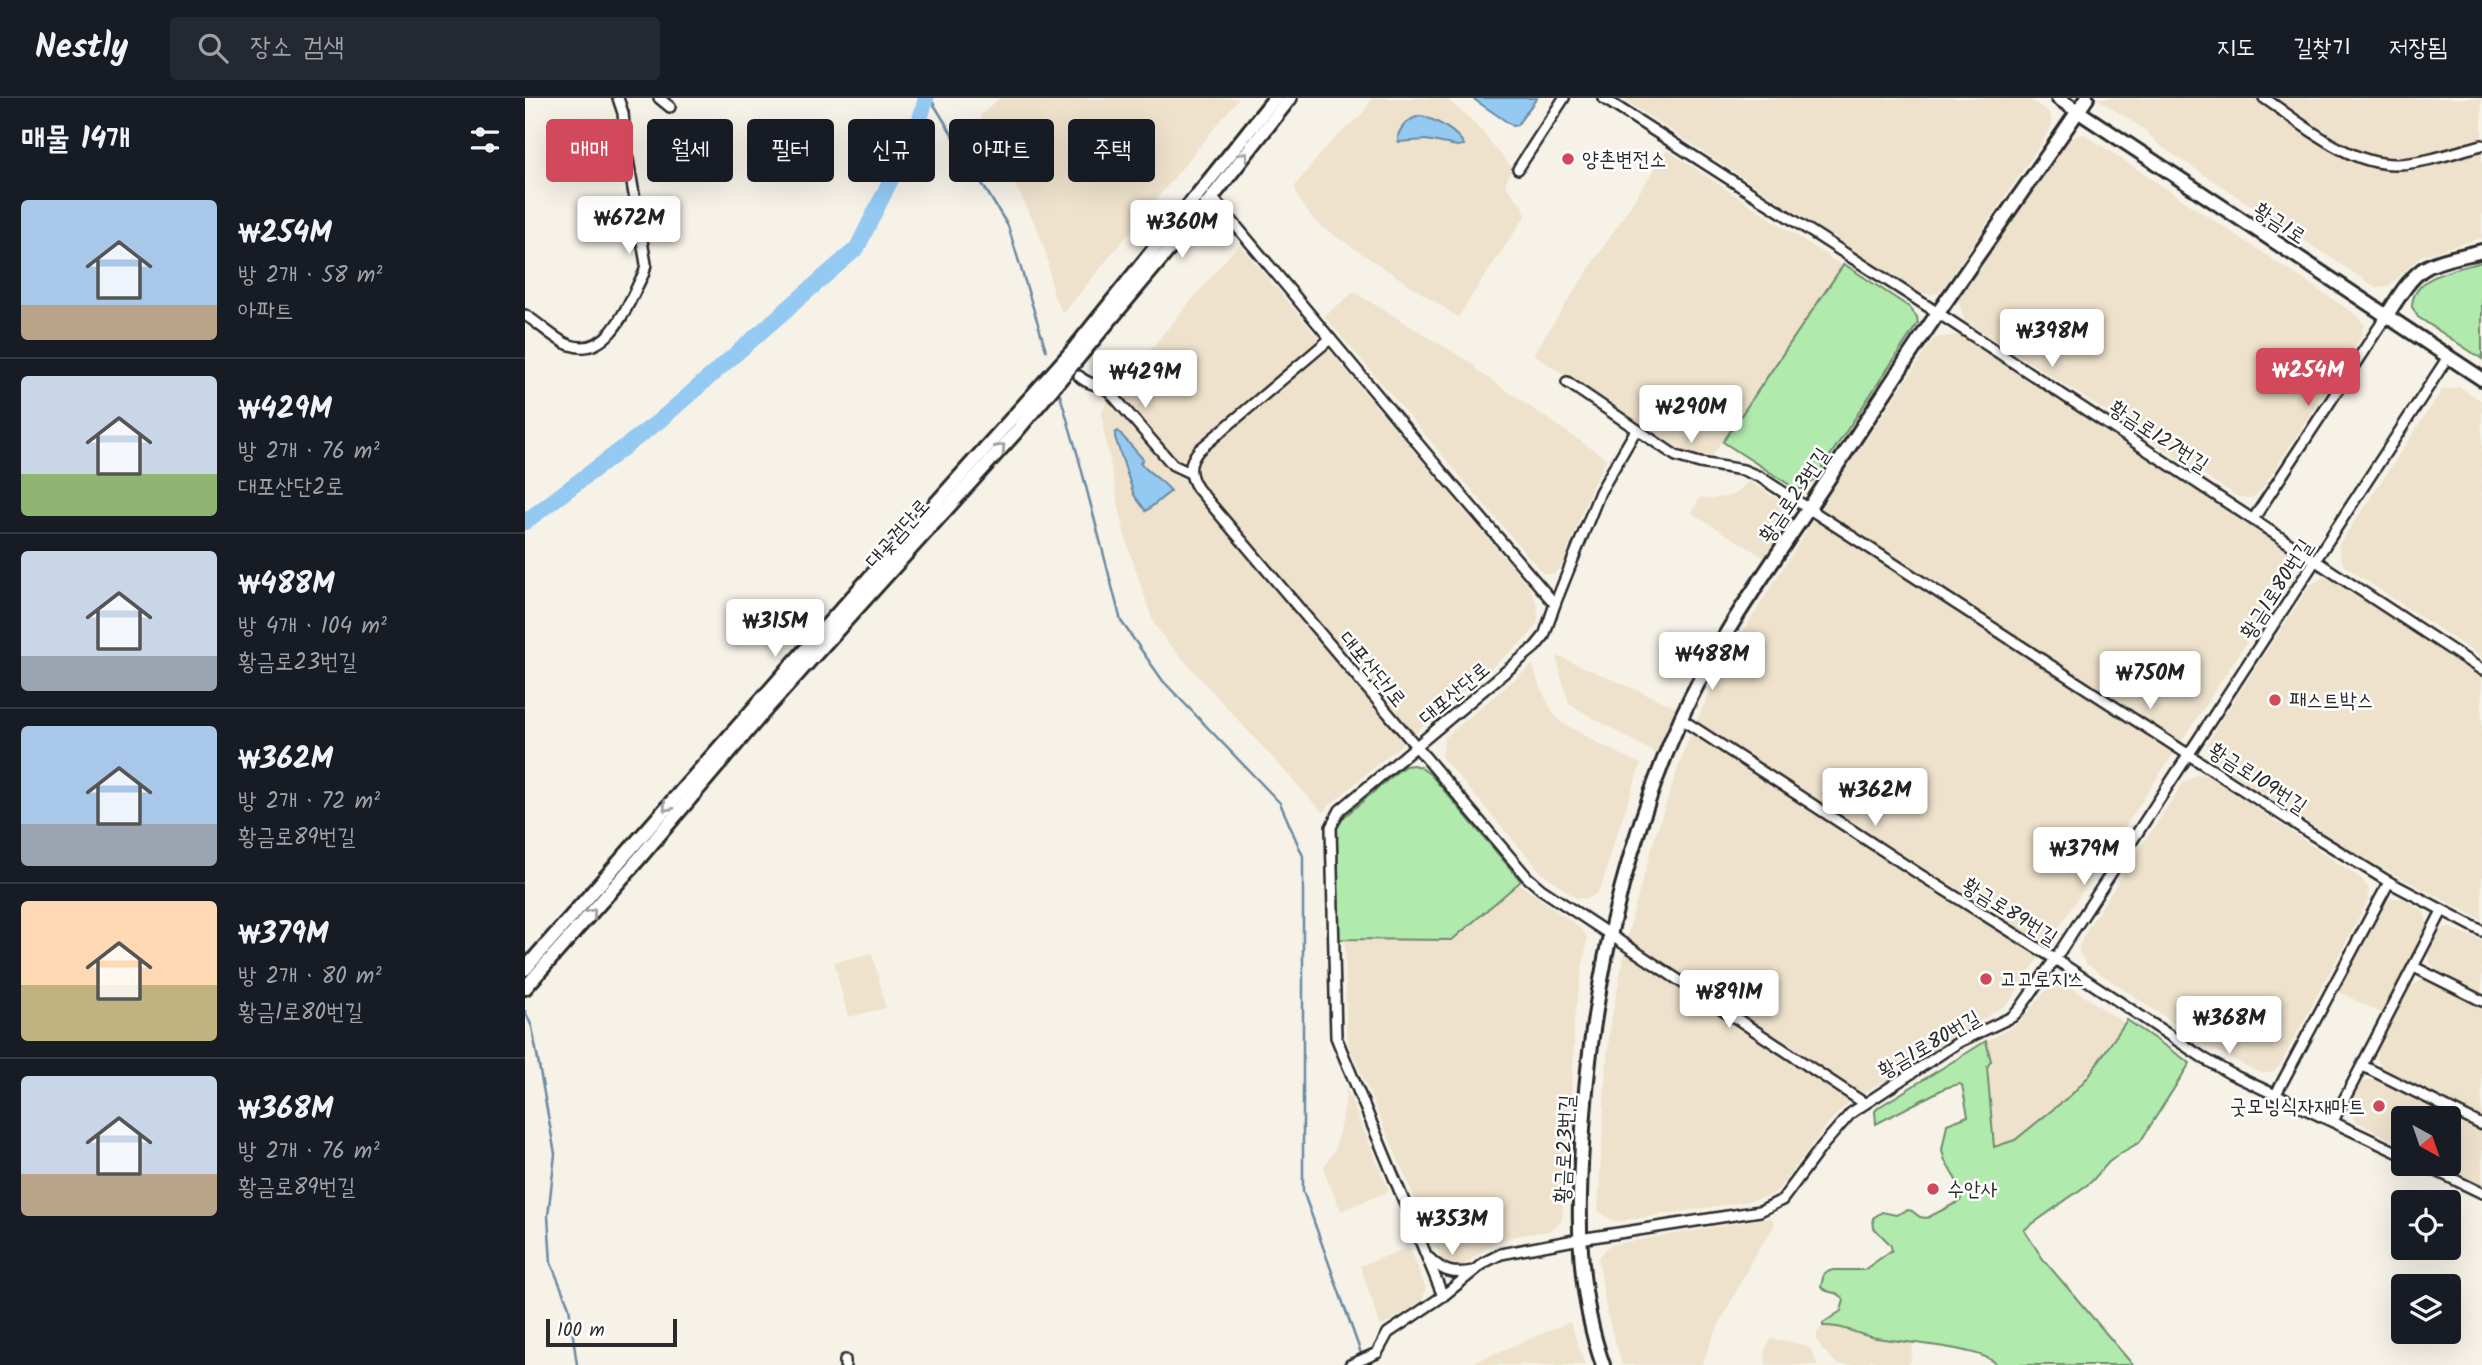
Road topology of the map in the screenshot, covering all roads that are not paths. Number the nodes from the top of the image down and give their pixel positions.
1 (618, 98) edge
2 (659, 98) edge
3 (1269, 98) edge
4 (1275, 98) edge
5 (1290, 98) edge
6 (1564, 98) edge
7 (1603, 98) edge
8 (2058, 98) edge
9 (2087, 98) edge
10 (2264, 98) edge
11 (670, 107) dead end
12 (2078, 111) junction
13 (2482, 145) edge
14 (1232, 152) junction
15 (1518, 169) dead end
16 (1212, 197) junction
17 (2482, 251) edge
18 (1938, 313) junction
19 (525, 315) edge
20 (2387, 315) junction
21 (1330, 339) junction
22 (2448, 357) junction
23 (1079, 376) dead end
24 (2482, 379) edge
25 (1567, 382) dead end
26 (1636, 430) junction
27 (1190, 470) junction
28 (1808, 509) junction
29 (2254, 518) junction
30 (2315, 560) junction
31 (1555, 604) junction
32 (2482, 670) edge
33 (1681, 719) junction
34 (1416, 747) junction
35 (2189, 753) junction
36 (2389, 882) junction
37 (2442, 911) junction
38 (2482, 931) edge
39 (1609, 934) junction
40 (543, 959) junction
41 (2055, 959) junction
42 (2414, 967) junction
43 (525, 970) edge
44 (525, 988) edge
45 (2482, 1001) edge
46 (2363, 1066) junction
47 (2276, 1094) junction
48 (1864, 1103) junction
49 (2333, 1121) junction
50 (2482, 1125) edge
51 (2391, 1149) edge
52 (2446, 1176) edge
53 (2482, 1194) edge
54 (1580, 1239) junction
55 (1426, 1256) junction
56 (1475, 1270) junction
57 (1443, 1296) junction
58 (1353, 1363) edge
59 (1603, 1365) edge

1 - 19 street
2 - 11 street
3 - 14 main road
4 - 14 main road, 대곶검단로
16 -> 5 main road, 대곶검단로
6 - 15 street
7 - 18 street, 황금로127번길
8 - 12 main road, 황금1로
9 - 12 main road, 황금로23번길
10 - 13 street
12 - 18 main road, 황금로23번길
12 - 20 main road, 황금1로
14 -> 40 main road, 대곶검단로
16 - 21 street
40 -> 16 main road, 대곶검단로
17 - 20 main road
18 - 28 main road, 황금로23번길
18 - 29 street, 황금로127번길
20 - 22 main road, 황금1로
20 - 29 street
21 - 27 street
21 - 31 street
22 - 24 main road, 황금1로
22 - 30 street, 황금1로80번길
23 - 27 street
25 - 26 street, 황금로109번길
26 - 28 street, 황금로109번길
26 - 31 street, 대포산단로
27 - 34 street, 대포산단1로
28 - 33 main road, 황금로23번길
28 - 35 street, 황금로109번길
29 - 30 street, 황금로127번길
30 - 32 street, 황금로127번길
30 - 35 street, 황금1로80번길
31 - 34 street, 대포산단로
33 - 39 main road, 황금로23번길
33 - 41 street, 황금로89번길
34 - 39 street, 대포산단1로
34 - 55 street, 대포산단로
35 - 36 street, 황금로109번길
35 - 41 street, 황금1로80번길
36 - 37 street, 황금로109번길
36 - 47 street
37 - 38 street, 황금로109번길
37 - 42 street
39 - 48 street
39 - 54 main road, 황금로23번길
40 - 43 main road, 대곶검단로
40 - 44 main road, 대곶검단로
41 - 47 street, 황금로89번길
41 - 48 street, 황금1로80번길
42 - 45 street
42 - 46 street
46 - 49 street
46 - 50 street
47 - 49 street, 황금로89번길
48 - 54 street, 황금1로80번길
49 - 51 street, 황금로89번길
52 - 53 street
54 - 56 street, 황금1로80번길
54 - 59 main road, 황금로23번길
55 - 56 street
55 - 57 street, 대포산단로
56 - 57 street, 황금1로80번길
57 - 58 street, 황금1로80번길

